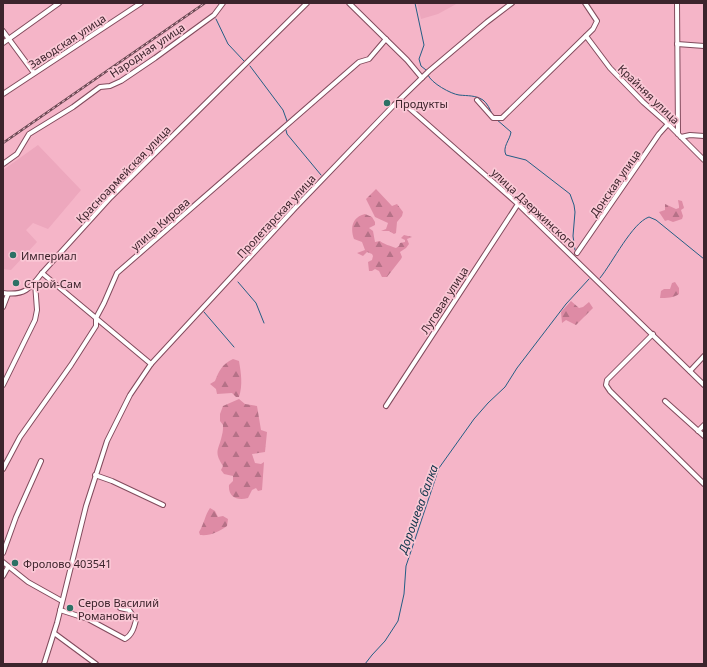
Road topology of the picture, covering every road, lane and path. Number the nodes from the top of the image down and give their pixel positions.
1 (59, 3) edge
2 (141, 3) edge
3 (222, 3) edge
4 (307, 3) edge
5 (349, 3) edge
6 (512, 3) edge
7 (585, 3) edge
8 (677, 3) edge
9 (3, 31) edge
10 (586, 36) junction
11 (9, 39) junction
12 (386, 39) junction
13 (3, 43) edge
14 (677, 44) junction
15 (704, 46) edge
16 (34, 73) junction
17 (422, 78) junction
18 (3, 94) edge
19 (400, 100) junction
20 (477, 100) dead end
21 (668, 124) junction
22 (680, 136) junction
23 (704, 136) edge
24 (704, 160) edge
25 (3, 164) edge
26 (518, 204) junction
27 (577, 253) dead end
28 (42, 273) junction
29 (35, 282) junction
30 (3, 293) edge
31 (8, 294) junction
32 (3, 307) edge
33 (96, 318) junction
34 (652, 334) junction
35 (704, 356) edge
36 (151, 364) junction
37 (690, 371) junction
38 (3, 385) edge
39 (704, 385) edge
40 (665, 401) dead end
41 (386, 406) dead end
42 (704, 425) edge
43 (698, 431) junction
44 (704, 436) edge
45 (41, 461) dead end
46 (3, 469) edge
47 (95, 475) junction
48 (704, 484) edge
49 (163, 505) dead end
50 (3, 553) edge
51 (3, 562) edge
52 (8, 567) junction
53 (3, 576) edge
54 (62, 601) junction
55 (120, 608) dead end
56 (60, 610) junction
57 (54, 633) junction
58 (44, 664) edge
59 (96, 664) edge

1 - 11 street
2 - 16 street, Заводская улица
3 - 25 street, Народная улица
4 - 28 street, Красноармейская улица
5 - 12 street
6 - 17 street, Пролетарская улица
7 - 10 street
8 - 14 street
9 - 11 street
10 - 20 street
10 - 21 street, Крайняя улица
11 - 13 street
11 - 16 street
12 - 17 street
12 - 33 street, улица Кирова
14 - 15 street
14 - 22 street
16 - 18 street, Заводская улица
17 - 19 street, Пролетарская улица
19 - 26 street, улица Дзержинского
19 - 36 street, Пролетарская улица
21 - 22 street, Крайняя улица
21 - 27 street, Донская улица
22 - 23 street
22 - 24 street, Крайняя улица
26 - 34 street, улица Дзержинского
26 - 41 street, Луговая улица
28 - 29 street, Красноармейская улица
28 - 33 street
29 - 31 street, Красноармейская улица
29 - 38 street
30 - 31 street
31 - 32 street
33 - 36 street
33 - 46 street, улица Кирова
34 - 37 street, улица Дзержинского
34 - 48 street
35 - 37 street
36 - 47 street, Пролетарская улица
37 - 39 street, улица Дзержинского
40 - 43 street
42 - 43 street
43 - 44 street
45 - 50 street
47 - 49 street
47 - 54 street, Пролетарская улица
51 - 52 street
52 - 53 street
52 - 54 street
54 - 56 street, Пролетарская улица
55 - 56 street
56 - 57 street, Пролетарская улица
57 - 58 street, Пролетарская улица
57 - 59 street

